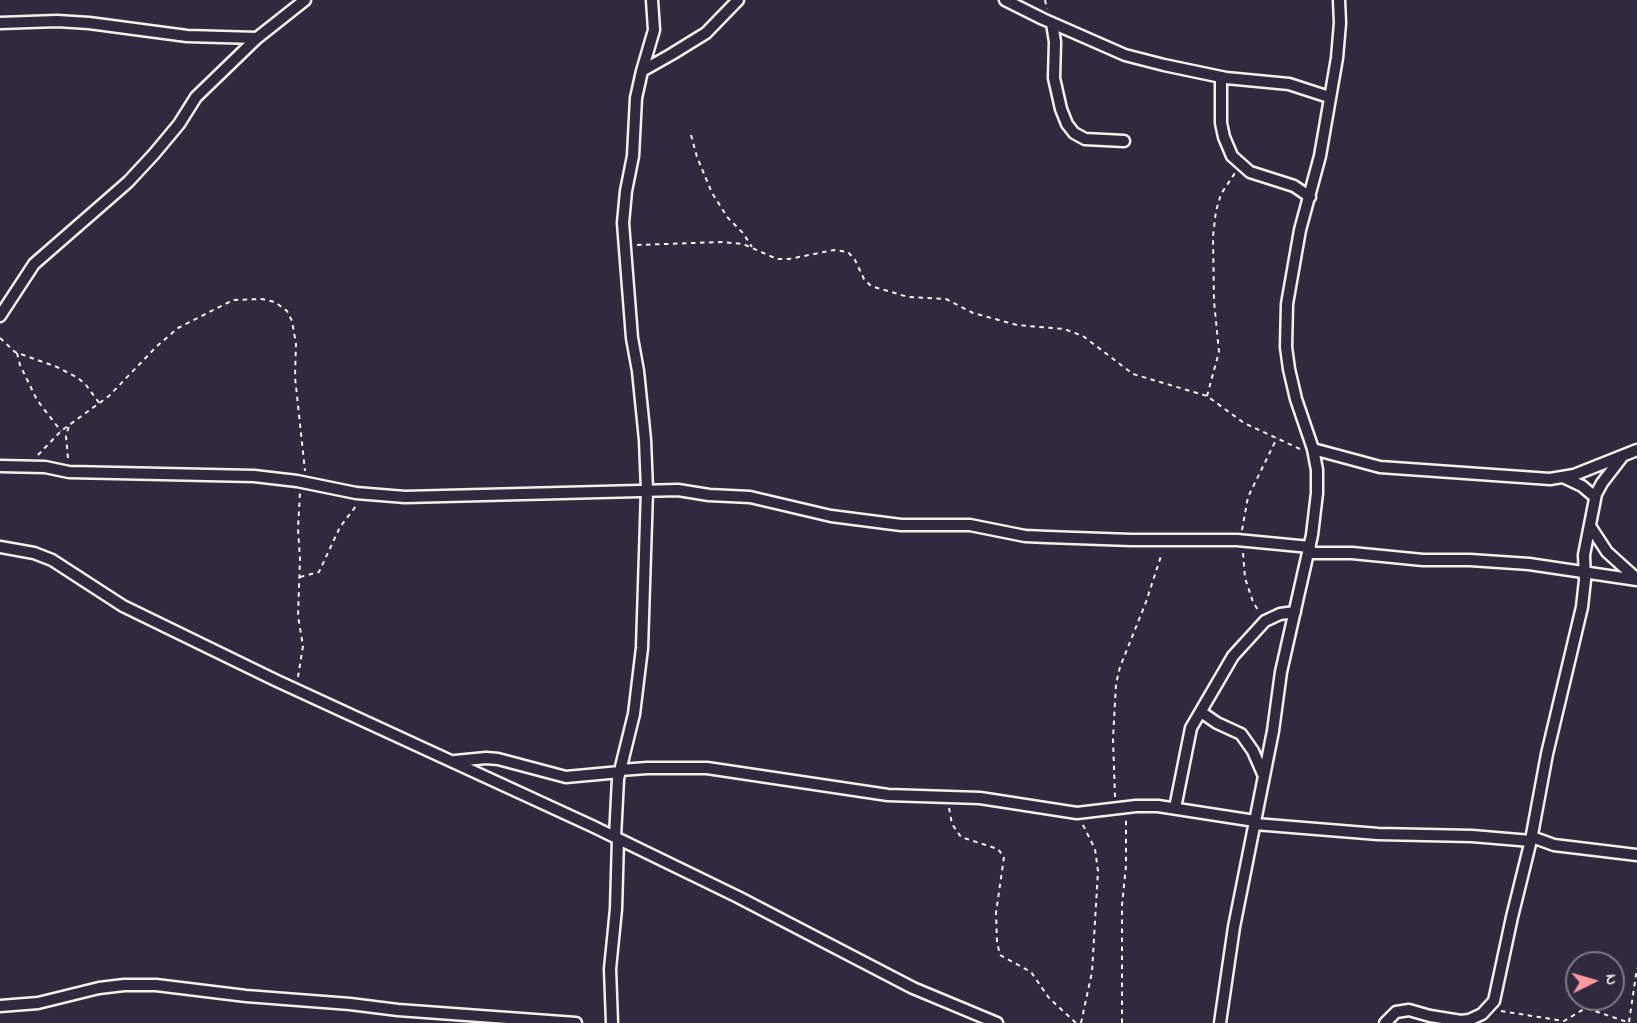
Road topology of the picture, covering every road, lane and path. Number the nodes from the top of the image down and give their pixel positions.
1 (305, 0) edge
2 (652, 0) edge
3 (738, 0) edge
4 (1005, 0) edge
5 (1339, 0) edge
6 (0, 23) edge
7 (1052, 23) junction
8 (256, 38) junction
9 (642, 71) junction
10 (1221, 77) junction
11 (1329, 97) junction
12 (691, 135) dead end
13 (1124, 141) dead end
14 (1240, 166) junction
15 (1310, 197) junction
16 (624, 245) junction
17 (753, 249) junction
18 (0, 316) edge
19 (0, 338) edge
20 (17, 353) junction
21 (1207, 396) junction
22 (100, 404) junction
23 (69, 426) junction
24 (61, 431) junction
25 (1277, 438) junction
26 (1637, 450) edge
27 (1314, 452) junction
28 (1622, 456) junction
29 (0, 466) edge
30 (28, 466) junction
31 (75, 472) junction
32 (1564, 478) junction
33 (302, 482) junction
34 (647, 490) junction
35 (365, 494) junction
36 (1595, 497) junction
37 (1590, 526) junction
38 (1168, 540) junction
39 (1242, 541) junction
40 (0, 547) edge
41 (1309, 550) junction
42 (1585, 572) junction
43 (300, 577) junction
44 (1295, 612) junction
45 (1267, 620) junction
46 (296, 689) junction
47 (1201, 712) junction
48 (453, 761) junction
49 (620, 771) junction
50 (1263, 776) junction
51 (948, 797) junction
52 (1120, 808) junction
53 (1175, 808) junction
54 (1077, 813) junction
55 (1255, 822) junction
56 (617, 838) junction
57 (1531, 839) junction
58 (1637, 855) edge
59 (1637, 968) edge
60 (0, 1006) edge
61 (1486, 1010) junction
62 (1223, 1020) edge
63 (576, 1023) edge
64 (612, 1023) edge
65 (997, 1023) edge
66 (1076, 1023) edge
67 (1081, 1023) edge
68 (1122, 1023) edge
69 (1385, 1023) edge
70 (1629, 1023) edge

1 - 8 street
2 - 9 street
3 - 9 street
4 - 7 street
5 - 11 street
6 - 8 street
7 - 10 street
7 - 13 street
8 - 18 street
9 - 16 street
10 - 11 street
10 - 14 street
11 - 15 street
12 - 17 path
14 - 15 street
14 - 21 path
15 - 27 street
16 - 17 path
16 - 34 street
17 - 21 path
19 - 20 path
20 - 22 path
20 - 24 path
21 - 25 path
22 - 23 path
22 - 33 path
23 - 24 path
23 - 31 path
24 - 30 path
25 - 27 path
25 - 39 path
26 - 28 street
27 - 32 street
27 - 41 street
28 - 32 street
28 - 36 street
29 - 30 street
30 - 31 street
31 - 33 street
32 - 36 street
33 - 35 street
33 - 43 path
34 - 35 street
34 - 38 street
34 - 49 street
35 - 43 path
36 - 37 street
37 - 42 street
37 - 42 street
38 - 39 street
38 - 52 path
39 - 41 street
39 - 45 path
40 - 46 street
41 - 42 street
41 - 44 street
42 - 57 street
43 - 46 path
44 - 45 street
44 - 50 street
45 - 47 street
46 - 48 street
47 - 50 street
47 - 53 street
48 - 49 street
48 - 56 street
49 - 51 street
49 - 56 street
50 - 55 street
51 - 54 street
51 - 66 path
52 - 53 street
52 - 54 street
52 - 68 path
53 - 55 street
54 - 67 path
55 - 57 street
55 - 62 street
56 - 64 street
56 - 65 street
57 - 58 street
57 - 61 street
59 - 70 path
60 - 63 street
61 - 69 street
61 - 70 path

